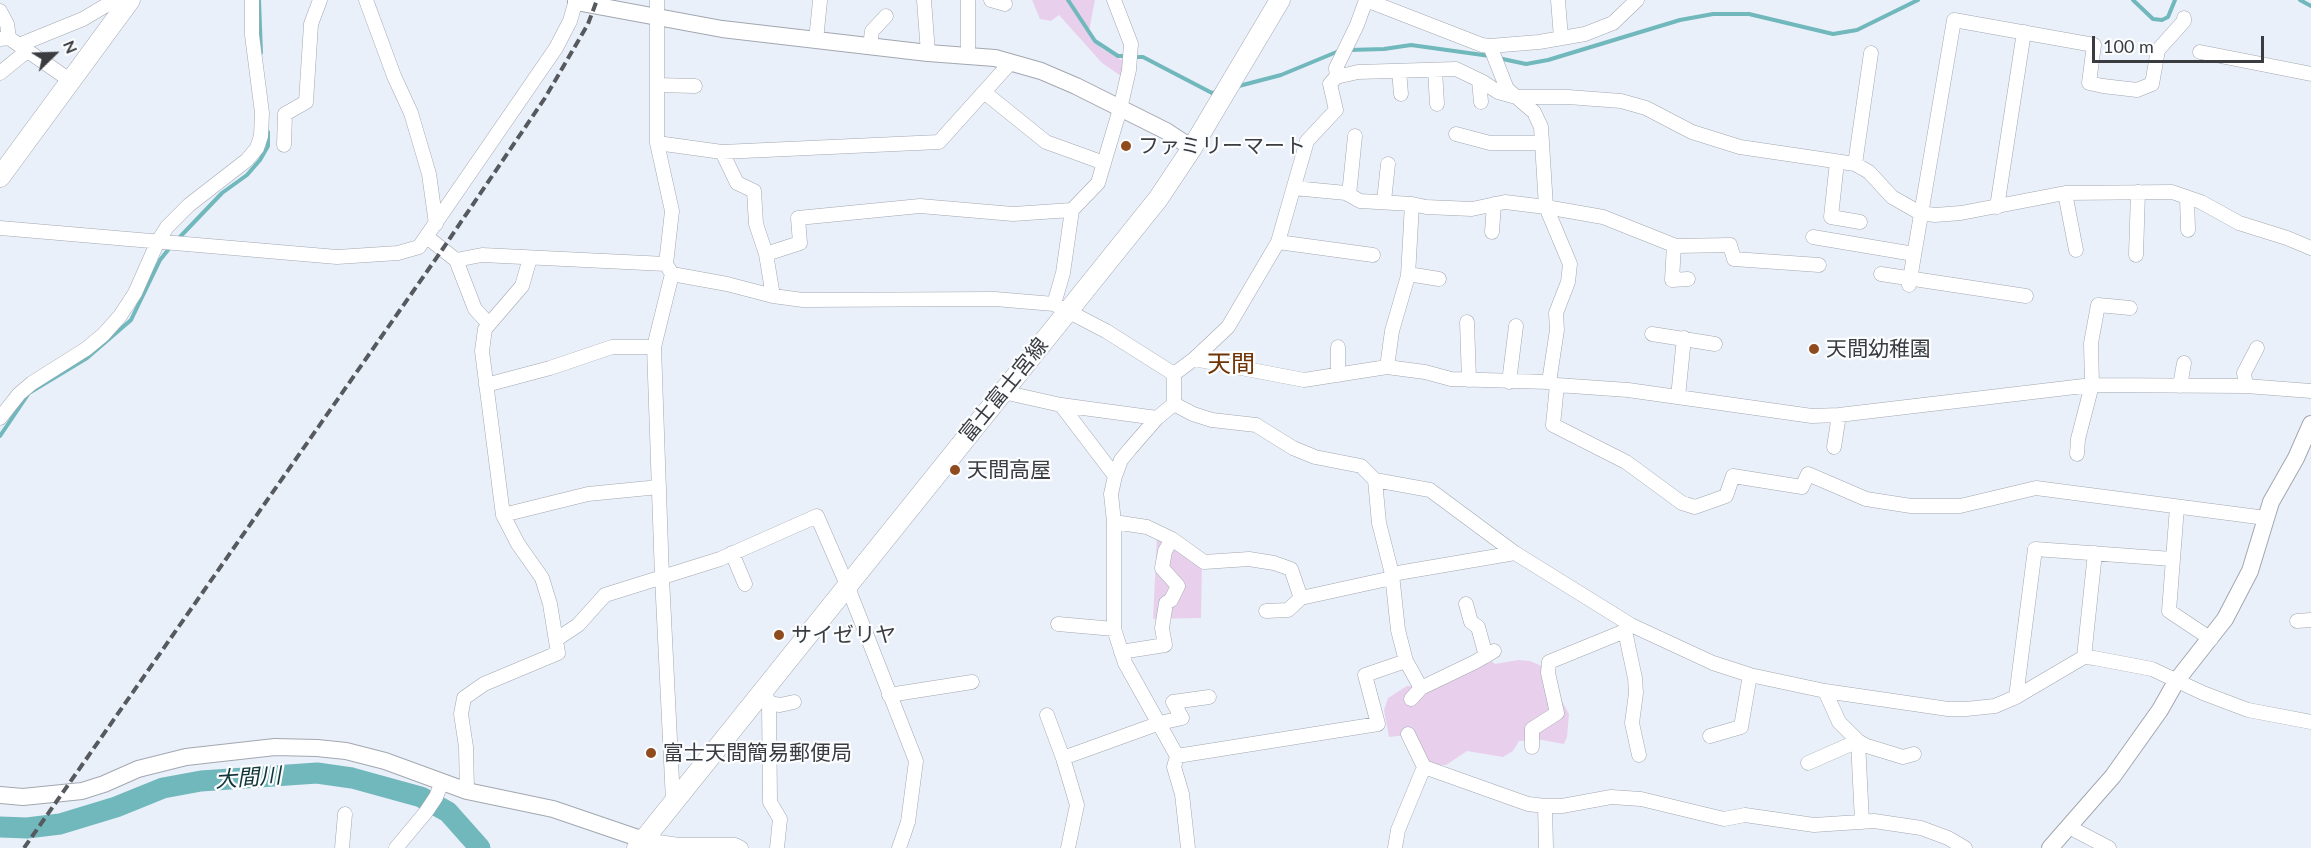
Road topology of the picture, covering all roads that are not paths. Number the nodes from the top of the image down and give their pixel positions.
1 (115, 0) edge
2 (130, 0) edge
3 (252, 0) edge
4 (320, 0) edge
5 (366, 0) edge
6 (819, 0) edge
7 (924, 0) edge
8 (968, 0) edge
9 (1114, 0) edge
10 (1280, 0) edge
11 (1366, 0) edge
12 (1558, 0) edge
13 (1637, 0) edge
14 (576, 1) edge
15 (657, 8) edge
16 (0, 11) edge
17 (886, 16) dead end
18 (2184, 18) dead end
19 (2024, 33) junction
20 (1562, 38) junction
21 (816, 40) junction
22 (14, 43) edge
23 (870, 46) junction
24 (1491, 50) junction
25 (2200, 52) dead end
26 (928, 53) junction
27 (1871, 53) dead end
28 (968, 56) junction
29 (1011, 62) junction
30 (1435, 70) junction
31 (1400, 71) junction
32 (0, 73) edge
33 (2311, 74) edge
34 (1337, 77) junction
35 (1479, 80) junction
36 (71, 81) junction
37 (657, 85) junction
38 (695, 86) dead end
39 (984, 92) junction
40 (1401, 94) dead end
41 (1516, 97) junction
42 (1481, 102) dead end
43 (1437, 104) dead end
44 (1120, 109) junction
45 (1456, 134) dead end
46 (1355, 136) dead end
47 (657, 142) junction
48 (1541, 143) junction
49 (284, 145) dead end
50 (1192, 148) junction
51 (722, 152) junction
52 (1837, 162) junction
53 (1104, 163) junction
54 (1388, 164) dead end
55 (1855, 164) junction
56 (0, 177) edge
57 (1294, 188) junction
58 (2138, 192) junction
59 (2065, 193) junction
60 (1349, 195) junction
61 (2187, 197) junction
62 (1384, 201) junction
63 (1412, 204) junction
64 (1494, 204) junction
65 (1546, 207) junction
66 (1997, 207) junction
67 (1072, 210) junction
68 (1920, 213) junction
69 (1860, 222) dead end
70 (436, 224) junction
71 (0, 228) edge
72 (2188, 230) dead end
73 (1492, 232) dead end
74 (427, 237) junction
75 (1813, 237) dead end
76 (160, 242) junction
77 (1278, 243) junction
78 (1674, 245) junction
79 (2311, 248) edge
80 (2076, 250) dead end
81 (766, 254) junction
82 (1914, 254) junction
83 (1373, 255) dead end
84 (2136, 255) dead end
85 (530, 258) junction
86 (456, 260) junction
87 (1818, 265) dead end
88 (669, 269) junction
89 (1408, 274) junction
90 (1881, 274) dead end
91 (1439, 279) dead end
92 (1688, 279) dead end
93 (1909, 281) junction
94 (773, 296) junction
95 (2026, 296) dead end
96 (1061, 308) junction
97 (2130, 308) dead end
98 (1467, 322) dead end
99 (488, 323) junction
100 (1516, 326) dead end
101 (1652, 334) dead end
102 (1684, 338) junction
103 (1715, 344) dead end
104 (654, 347) junction
105 (1338, 347) dead end
106 (2257, 348) dead end
107 (1194, 359) junction
108 (2184, 363) dead end
109 (1387, 367) junction
110 (1174, 374) junction
111 (1338, 375) junction
112 (1469, 380) junction
113 (1509, 382) junction
114 (1553, 384) junction
115 (486, 385) junction
116 (2092, 385) junction
117 (2180, 386) junction
118 (2246, 386) junction
119 (2311, 391) edge
120 (1003, 392) junction
121 (1678, 397) junction
122 (1174, 404) junction
123 (1061, 405) junction
124 (1839, 415) junction
125 (0, 418) edge
126 (1157, 418) junction
127 (2311, 424) edge
128 (1834, 447) dead end
129 (2077, 454) dead end
130 (1115, 476) junction
131 (1376, 480) junction
132 (659, 487) junction
133 (2176, 507) junction
134 (503, 515) junction
135 (2266, 518) junction
136 (1114, 522) junction
137 (1172, 538) junction
138 (732, 553) junction
139 (1515, 553) junction
140 (2095, 553) junction
141 (2172, 559) junction
142 (1392, 576) junction
143 (662, 577) junction
144 (746, 584) dead end
145 (847, 585) junction
146 (1301, 598) junction
147 (1466, 604) dead end
148 (1266, 611) dead end
149 (1058, 624) dead end
150 (1628, 628) junction
151 (1114, 629) junction
152 (557, 639) junction
153 (2211, 639) junction
154 (1121, 652) junction
155 (2084, 657) junction
156 (1406, 661) junction
157 (1750, 675) junction
158 (2177, 680) junction
159 (972, 682) dead end
160 (1421, 688) junction
161 (1825, 691) junction
162 (889, 695) junction
163 (766, 696) junction
164 (1209, 697) dead end
165 (2016, 697) junction
166 (1412, 699) dead end
167 (794, 702) dead end
168 (1047, 715) dead end
169 (2311, 722) edge
170 (1160, 723) junction
171 (1408, 735) dead end
172 (1710, 736) dead end
173 (1858, 741) junction
174 (1532, 747) dead end
175 (1914, 754) dead end
176 (1639, 755) dead end
177 (1177, 756) junction
178 (1063, 758) junction
179 (1808, 763) dead end
180 (1424, 767) junction
181 (439, 790) junction
182 (467, 791) junction
183 (0, 795) edge
184 (674, 801) junction
185 (1545, 806) junction
186 (345, 814) dead end
187 (1862, 822) junction
188 (2069, 826) junction
189 (640, 844) edge
190 (679, 846) edge
191 (342, 848) edge
192 (397, 848) edge
193 (741, 848) edge
194 (777, 848) edge
195 (899, 848) edge
196 (1068, 848) edge
197 (1188, 848) edge
198 (1395, 848) edge
199 (1546, 848) edge
200 (1965, 848) edge
201 (2050, 848) edge
202 (2109, 848) edge

1 - 22 street
2 - 36 main road
3 - 76 street
4 - 49 street
5 - 70 street
6 - 21 street
7 - 26 street
8 - 28 street
9 - 44 street
10 - 50 main road, 富士富士宮線
11 - 24 street
11 - 34 street
12 - 20 street
13 - 20 street
14 - 15 street
14 - 70 street
15 - 21 street
15 - 37 street
16 - 22 street
17 - 23 street
18 - 19 street
19 - 66 street
19 - 68 street
20 - 24 street
21 - 23 street
22 - 32 street
22 - 36 street
23 - 26 street
24 - 41 street
25 - 33 street
26 - 28 street
27 - 55 street
28 - 29 street
29 - 39 street
29 - 44 street
30 - 31 street
30 - 35 street
30 - 43 street
31 - 34 street
31 - 40 street
34 - 57 street
35 - 41 street
35 - 42 street
36 - 56 main road
37 - 38 street
37 - 47 street
39 - 51 street
39 - 53 street
41 - 48 street
41 - 52 street
44 - 50 street
44 - 53 street
45 - 48 street
46 - 60 street
47 - 51 street
47 - 88 street
48 - 65 street
50 - 96 main road, 富士富士宮線
51 - 81 street
52 - 55 street
52 - 69 street
53 - 67 street
54 - 62 street
55 - 68 street
57 - 60 street
57 - 77 street
58 - 59 street
58 - 61 street
58 - 84 street
59 - 66 street
59 - 80 street
60 - 62 street
61 - 72 street
61 - 79 street
62 - 63 street
63 - 64 street
63 - 89 street
64 - 65 street
64 - 73 street
65 - 78 street
65 - 114 street
66 - 68 street
67 - 81 street
67 - 96 street
68 - 82 street
70 - 74 street
71 - 76 street
74 - 76 street
74 - 86 street
75 - 82 street
76 - 125 street
77 - 83 street
77 - 107 street
78 - 87 street
78 - 92 street
81 - 94 street
82 - 93 street
85 - 86 street
85 - 88 street
85 - 99 street
86 - 99 street
88 - 94 street
88 - 104 street
89 - 91 street
89 - 109 street
90 - 93 street
93 - 95 street
94 - 96 street
96 - 110 street
96 - 120 main road, 富士富士宮線
97 - 116 street
98 - 112 street
99 - 115 street
100 - 113 street
101 - 102 street
102 - 103 street
102 - 121 street
104 - 115 street
104 - 132 street
105 - 111 street
106 - 118 street
107 - 110 street
107 - 111 street
108 - 117 street
109 - 111 street
109 - 112 street
110 - 122 street
112 - 113 street
113 - 114 street
114 - 121 street
114 - 133 street
115 - 134 street
116 - 117 street
116 - 124 street
116 - 129 street
117 - 118 street
118 - 119 street
120 - 123 street
120 - 145 main road, 富士富士宮線
121 - 124 street
122 - 126 street
122 - 131 street
123 - 126 street
123 - 130 street
124 - 128 street
126 - 130 street
127 - 135 street
130 - 136 street
131 - 139 street
131 - 142 street
132 - 134 street
132 - 143 street
133 - 135 street
133 - 141 street
134 - 152 street
135 - 153 street
136 - 137 street
136 - 151 street
137 - 146 street
137 - 154 street
138 - 143 street
138 - 144 street
138 - 145 street
139 - 142 street
139 - 150 street
140 - 141 street
140 - 155 street
140 - 165 street
141 - 153 street
142 - 146 street
142 - 156 street
143 - 152 street
143 - 184 street
145 - 162 street
145 - 163 main road, 富士富士宮線
146 - 148 street
147 - 160 street
149 - 151 street
150 - 157 street
150 - 174 street
150 - 176 street
151 - 154 street
152 - 182 street
153 - 158 street
154 - 170 street
155 - 158 street
155 - 165 street
156 - 160 street
156 - 177 street
157 - 161 street
157 - 172 street
158 - 169 street
158 - 188 street
159 - 162 street
160 - 166 street
161 - 165 street
161 - 173 street
162 - 195 street
163 - 167 street
163 - 184 main road, 富士富士宮線
163 - 194 street
164 - 170 street
168 - 178 street
170 - 177 street
170 - 178 street
171 - 180 street
173 - 175 street
173 - 179 street
173 - 187 street
177 - 197 street
178 - 196 street
180 - 185 street
180 - 198 street
181 - 182 street
181 - 183 street
181 - 192 street
182 - 189 street
184 - 189 main road, 富士富士宮線
185 - 187 street
185 - 199 street
186 - 191 street
187 - 200 street
188 - 201 street
188 - 202 street
189 - 190 street
190 - 193 street

